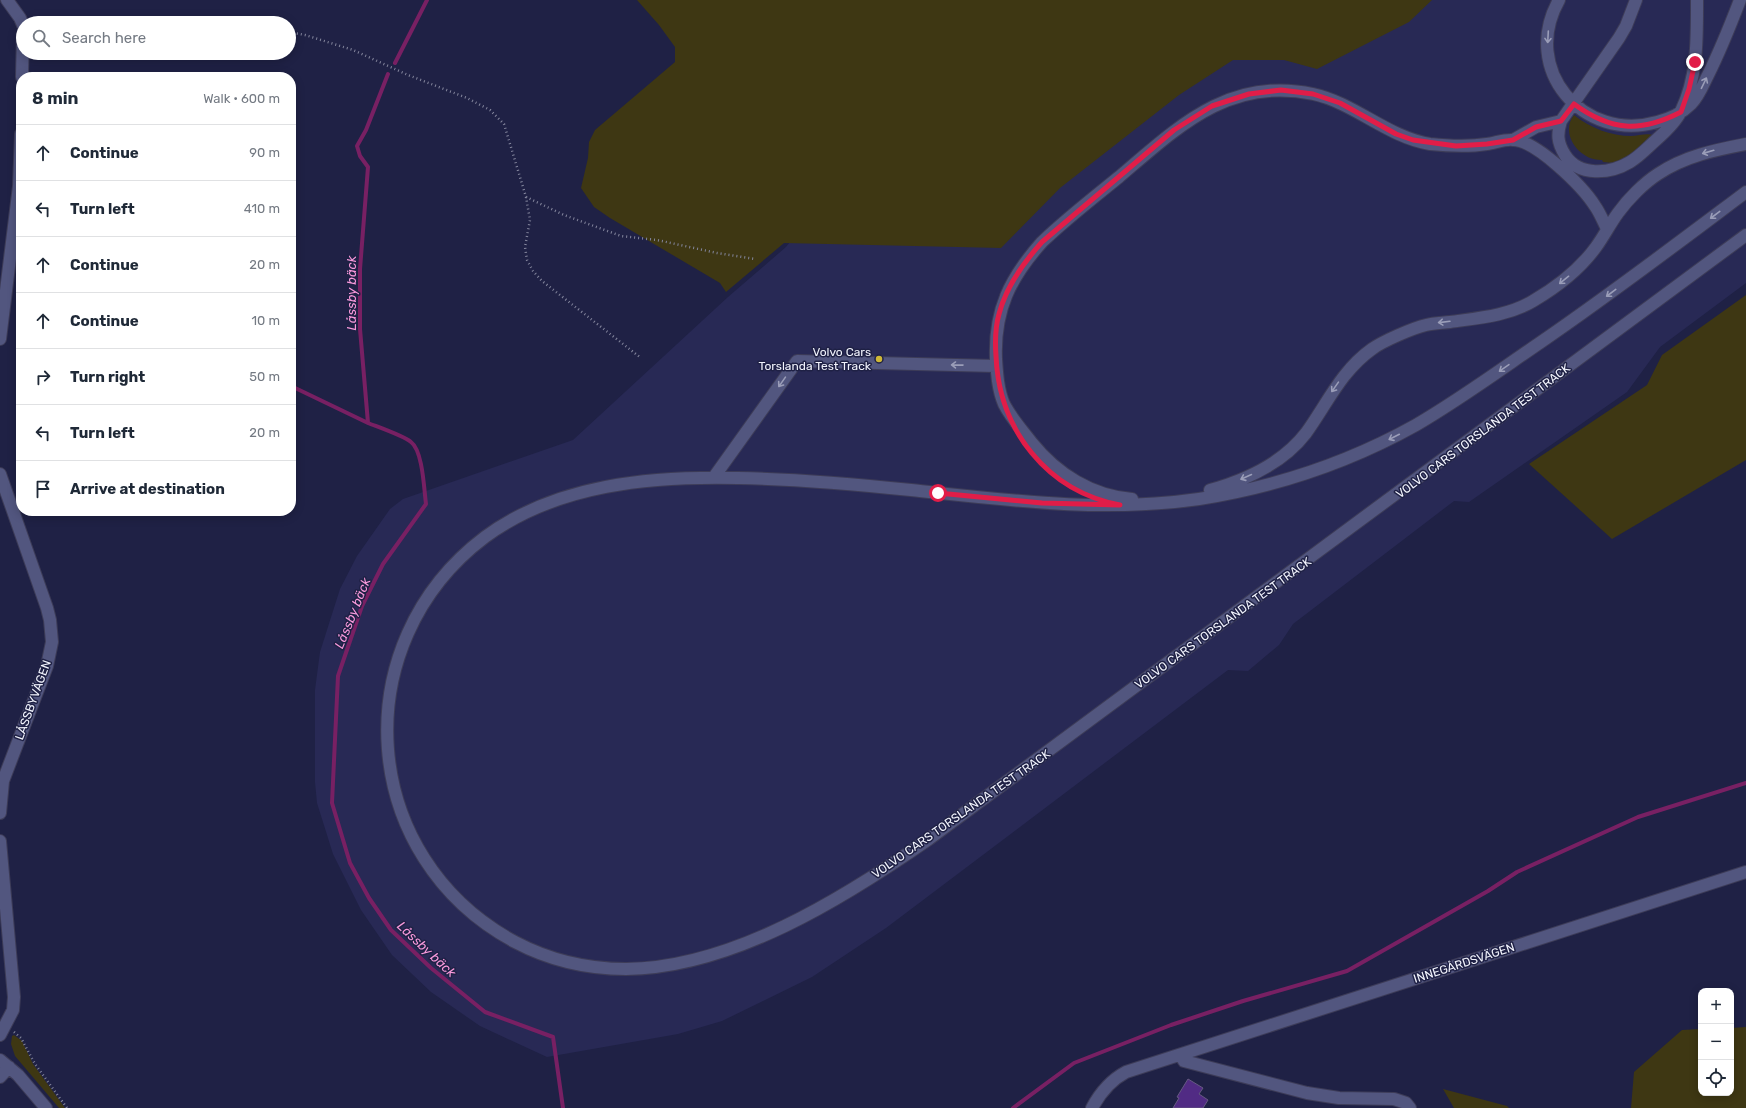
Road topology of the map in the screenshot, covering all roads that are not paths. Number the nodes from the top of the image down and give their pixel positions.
1 (7, 0) edge
2 (1559, 0) edge
3 (1636, 0) edge
4 (1697, 0) edge
5 (1740, 0) edge
6 (19, 16) edge
7 (22, 60) edge
8 (22, 72) edge
9 (1574, 104) junction
10 (1681, 112) junction
11 (1561, 121) junction
12 (1513, 140) junction
13 (1746, 144) edge
14 (1746, 192) edge
15 (16, 210) edge
16 (1607, 230) junction
17 (1746, 236) edge
18 (0, 339) edge
19 (996, 366) junction
20 (1004, 404) junction
21 (0, 474) edge
22 (714, 477) junction
23 (1120, 505) junction
24 (2, 780) edge
25 (0, 813) edge
26 (0, 841) edge
27 (1746, 872) edge
28 (3, 1030) edge
29 (1181, 1055) junction
30 (4, 1063) edge
31 (0, 1077) edge
32 (46, 1108) edge
33 (1092, 1108) edge
34 (1410, 1108) edge

1 - 6 street
2 -> 9 street
3 - 9 street
4 - 10 street
10 -> 5 street
7 - 8 street
9 - 10 street
9 - 11 street
10 - 11 street
11 - 12 street
12 - 16 street, VOLVO CARS TORSLANDA TEST TRACK
12 - 19 street, VOLVO CARS TORSLANDA TEST TRACK
13 -> 16 street, VOLVO CARS TORSLANDA TEST TRACK
14 -> 23 street, VOLVO CARS TORSLANDA TEST TRACK
15 - 18 street
16 -> 20 street, VOLVO CARS TORSLANDA TEST TRACK
17 - 22 street, VOLVO CARS TORSLANDA TEST TRACK
19 - 20 street, VOLVO CARS TORSLANDA TEST TRACK
19 -> 22 street
20 - 23 street, VOLVO CARS TORSLANDA TEST TRACK
21 - 24 street, LÅSSBYVÄGEN
22 - 23 street, VOLVO CARS TORSLANDA TEST TRACK
24 - 25 street, LÅSSBYVÄGEN
26 - 28 street
27 - 29 street, INNEGÅRDSVÄGEN
29 - 33 street, INNEGÅRDSVÄGEN
29 - 34 street
30 - 31 street
30 - 32 street

